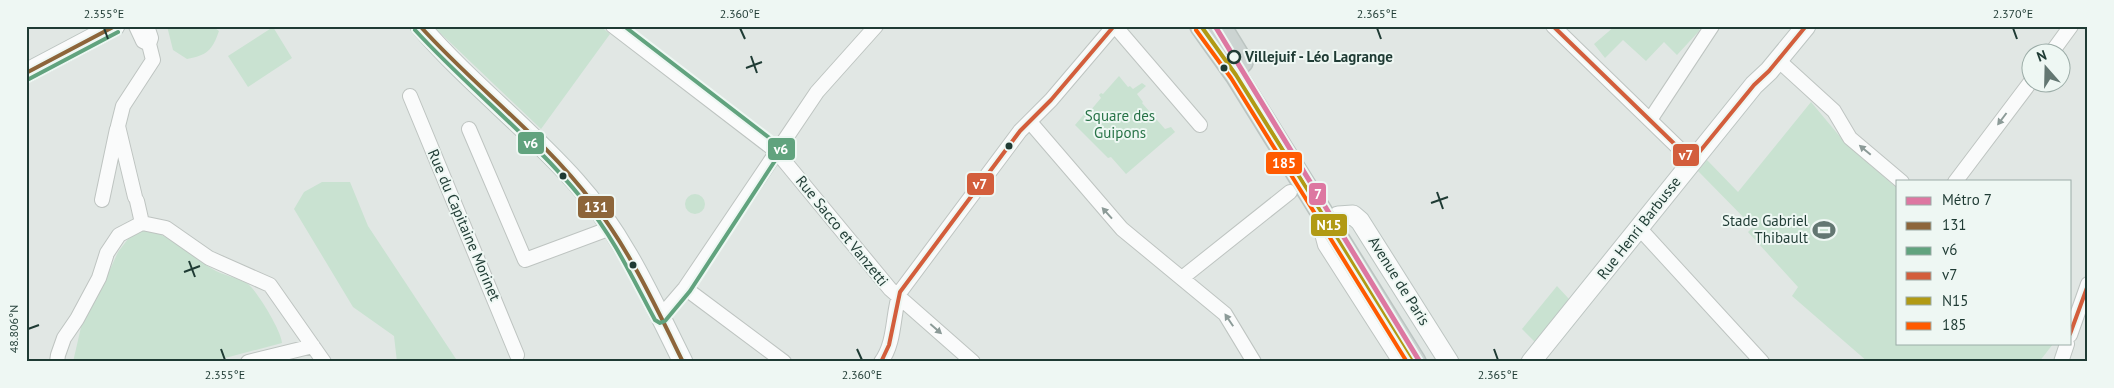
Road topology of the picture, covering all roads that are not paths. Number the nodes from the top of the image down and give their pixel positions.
1 (115, 26) edge
2 (136, 26) edge
3 (147, 26) edge
4 (420, 26) edge
5 (876, 26) edge
6 (1115, 26) edge
7 (1201, 26) edge
8 (1220, 26) edge
9 (1553, 26) edge
10 (1712, 26) edge
11 (1806, 26) edge
12 (2071, 26) edge
13 (617, 28) edge
14 (2059, 42) edge
15 (149, 44) junction
16 (1778, 60) junction
17 (26, 73) edge
18 (2023, 92) edge
19 (410, 96) dead end
20 (1650, 120) junction
21 (1030, 122) junction
22 (118, 126) junction
23 (1200, 126) dead end
24 (469, 129) dead end
25 (776, 151) junction
26 (1692, 161) junction
27 (1900, 180) edge
28 (1957, 180) edge
29 (1290, 192) dead end
30 (102, 200) dead end
31 (1333, 219) junction
32 (142, 223) junction
33 (611, 228) junction
34 (1640, 229) junction
35 (1182, 278) junction
36 (2088, 284) edge
37 (685, 288) junction
38 (898, 298) junction
39 (2073, 317) edge
40 (660, 318) junction
41 (313, 346) junction
42 (2066, 346) edge
43 (517, 355) dead end
44 (57, 362) edge
45 (248, 362) edge
46 (324, 362) edge
47 (683, 362) edge
48 (784, 362) edge
49 (881, 362) edge
50 (973, 362) edge
51 (1254, 362) edge
52 (1400, 362) edge
53 (1416, 362) edge
54 (1426, 362) edge
55 (1449, 362) edge
56 (1531, 362) edge
57 (1762, 362) edge
58 (2061, 362) edge

1 - 17 main road
2 - 15 street
3 - 15 street
4 - 33 main road
5 - 25 street
6 - 21 street
6 - 23 street
7 - 31 main road, Avenue de Paris
8 - 31 main road, Avenue de Paris
9 - 20 street
10 - 20 street
11 - 16 main road, Rue Henri Barbusse
12 - 14 street
13 - 25 street, Rue Sacco et Vanzetti
15 - 22 street
16 - 26 main road, Rue Henri Barbusse
27 -> 16 street
18 -> 28 street
19 - 43 street, Rue du Capitaine Morinet
20 - 26 street
35 -> 21 street
21 - 38 street
22 - 30 street
22 - 32 street
24 - 33 street
25 - 37 street
25 - 38 street, Rue Sacco et Vanzetti
26 - 34 main road, Rue Henri Barbusse
29 - 35 street
31 - 52 street
31 - 53 main road, Avenue de Paris
31 - 54 main road, Avenue de Paris
31 - 55 main road, Avenue de Paris
32 - 41 street
32 - 44 street
33 - 40 main road
34 - 56 main road, Rue Henri Barbusse
34 - 57 street
51 -> 35 street
36 - 39 street
37 - 40 street
37 - 48 street
38 - 49 street
38 -> 50 street, Rue Sacco et Vanzetti
40 - 47 main road
41 - 45 street
41 - 46 street
42 - 58 street

